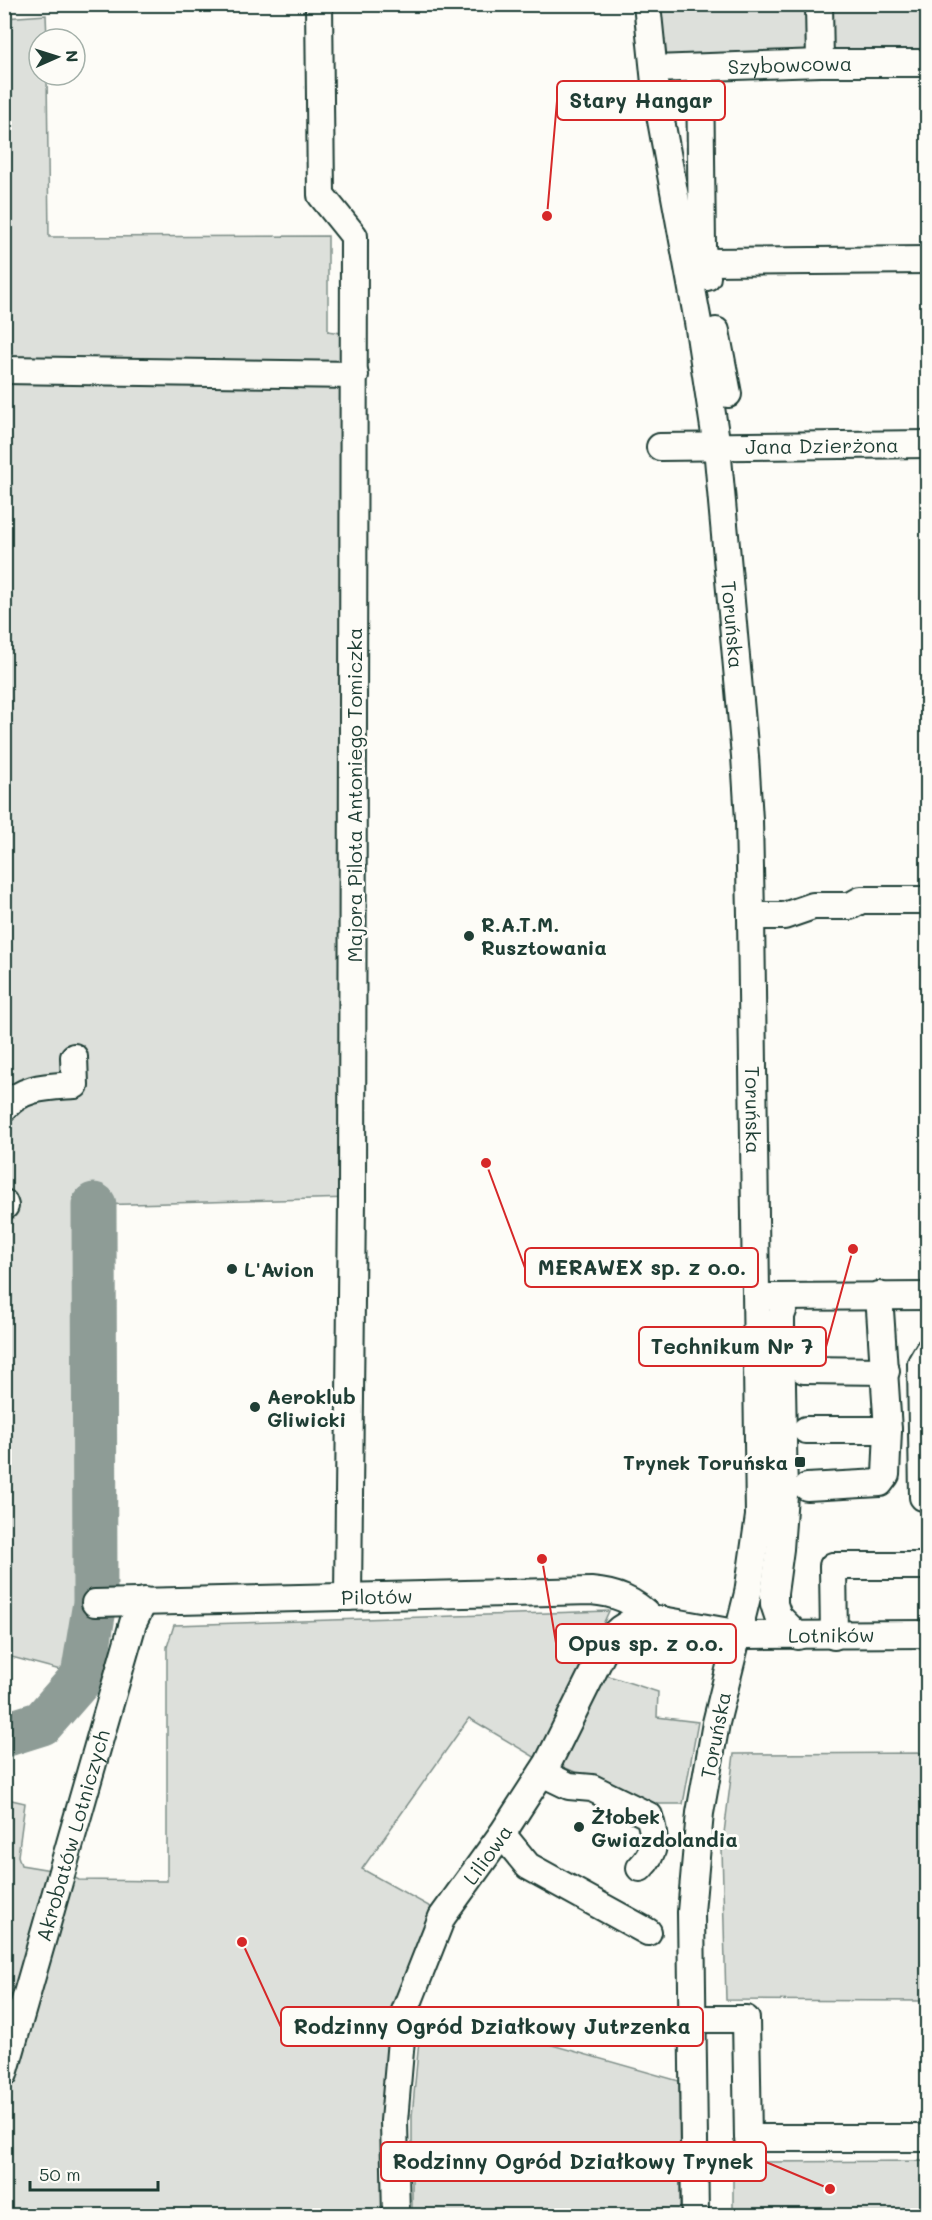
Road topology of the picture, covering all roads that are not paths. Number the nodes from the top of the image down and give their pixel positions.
1 (319, 4) edge
2 (646, 4) edge
3 (819, 4) edge
4 (820, 63) junction
5 (927, 63) edge
6 (700, 68) junction
7 (654, 69) junction
8 (927, 260) edge
9 (704, 262) junction
10 (4, 370) edge
11 (355, 375) junction
12 (728, 394) dead end
13 (927, 444) edge
14 (660, 447) dead end
15 (717, 447) junction
16 (927, 900) edge
17 (751, 916) junction
18 (74, 1057) dead end
19 (4, 1108) edge
20 (879, 1295) junction
21 (927, 1296) edge
22 (788, 1297) junction
23 (757, 1298) junction
24 (927, 1351) edge
25 (804, 1370) dead end
26 (886, 1371) junction
27 (806, 1430) dead end
28 (888, 1430) junction
29 (807, 1487) dead end
30 (927, 1497) edge
31 (782, 1524) junction
32 (753, 1560) junction
33 (927, 1566) edge
34 (348, 1597) junction
35 (144, 1601) junction
36 (95, 1603) dead end
37 (651, 1618) junction
38 (737, 1634) junction
39 (927, 1634) edge
40 (798, 1636) junction
41 (834, 1636) junction
42 (542, 1773) junction
43 (502, 1834) junction
44 (640, 1868) dead end
45 (648, 1932) dead end
46 (692, 2019) junction
47 (4, 2074) edge
48 (927, 2138) edge
49 (396, 2216) edge
50 (694, 2216) edge

1 - 11 street, Majora Pilota Antoniego Tomiczka
2 - 7 street, Toruńska
3 - 4 street
4 - 5 street, Szybowcowa
4 - 6 street, Szybowcowa
6 - 7 street, Szybowcowa
6 - 9 street
7 - 15 street, Toruńska
8 - 9 street
9 - 12 street
10 - 11 street
11 - 34 street, Majora Pilota Antoniego Tomiczka
13 - 15 street, Jana Dzierżona
14 - 15 street, Jana Dzierżona
15 - 17 street, Toruńska
16 - 17 street
17 - 23 street, Toruńska
18 - 19 street
20 - 21 street
20 - 22 street
20 - 26 street
22 - 23 street
22 - 31 street
23 - 32 street, Toruńska
24 - 30 street
25 - 26 street
26 - 28 street
27 - 28 street
28 - 29 street
31 - 32 street
31 - 40 street
32 - 38 street, Toruńska
33 - 41 street
34 - 35 street, Pilotów
34 - 37 street, Pilotów
35 - 36 street, Pilotów
35 - 47 street, Akrobatów Lotniczych
37 - 38 street, Liliowa
37 - 42 street, Liliowa
38 - 40 street, Lotników
38 - 46 street, Toruńska
39 - 41 street, Lotników
40 - 41 street, Lotników
42 - 43 street, Liliowa
42 - 44 street
43 - 45 street
43 - 49 street, Liliowa
46 - 48 street
46 - 50 street, Toruńska

